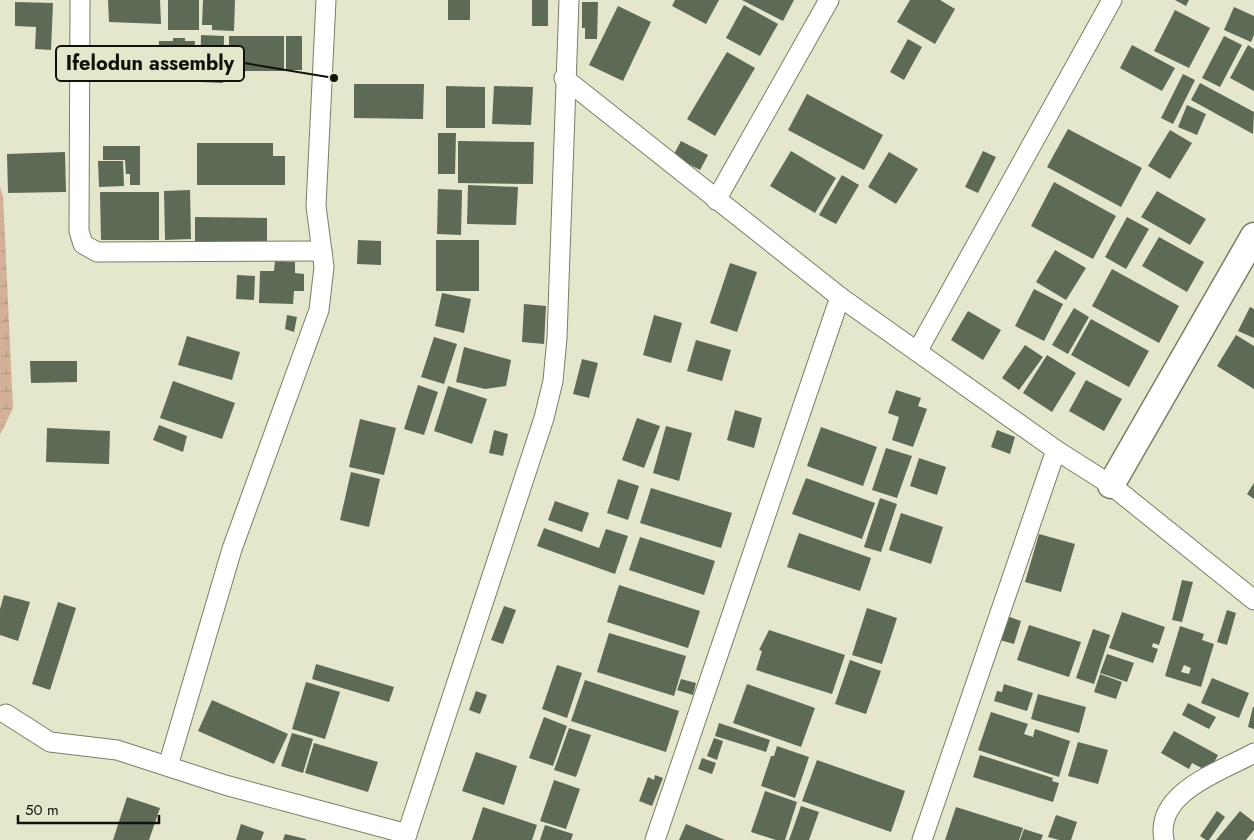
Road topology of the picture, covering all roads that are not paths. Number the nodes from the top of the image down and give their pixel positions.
1 (80, 0) edge
2 (326, 0) edge
3 (568, 0) edge
4 (829, 0) edge
5 (1112, 0) edge
6 (564, 78) junction
7 (716, 200) junction
8 (1254, 236) edge
9 (322, 251) junction
10 (840, 297) junction
11 (918, 350) junction
12 (1056, 450) junction
13 (1112, 485) junction
14 (1254, 600) edge
15 (6, 714) dead end
16 (1254, 753) edge
17 (168, 766) junction
18 (406, 837) edge
19 (655, 840) edge
20 (922, 840) edge
21 (1164, 840) edge

1 - 9 street
2 - 9 street
3 - 6 street
4 - 7 street
5 - 11 street
6 - 7 street
6 - 18 street
7 - 10 street
8 - 13 street
9 - 17 street
10 - 11 street
10 - 19 street
11 - 12 street
12 - 13 street
12 - 20 street
13 - 14 street
15 - 17 street
16 - 21 street
17 - 18 street

